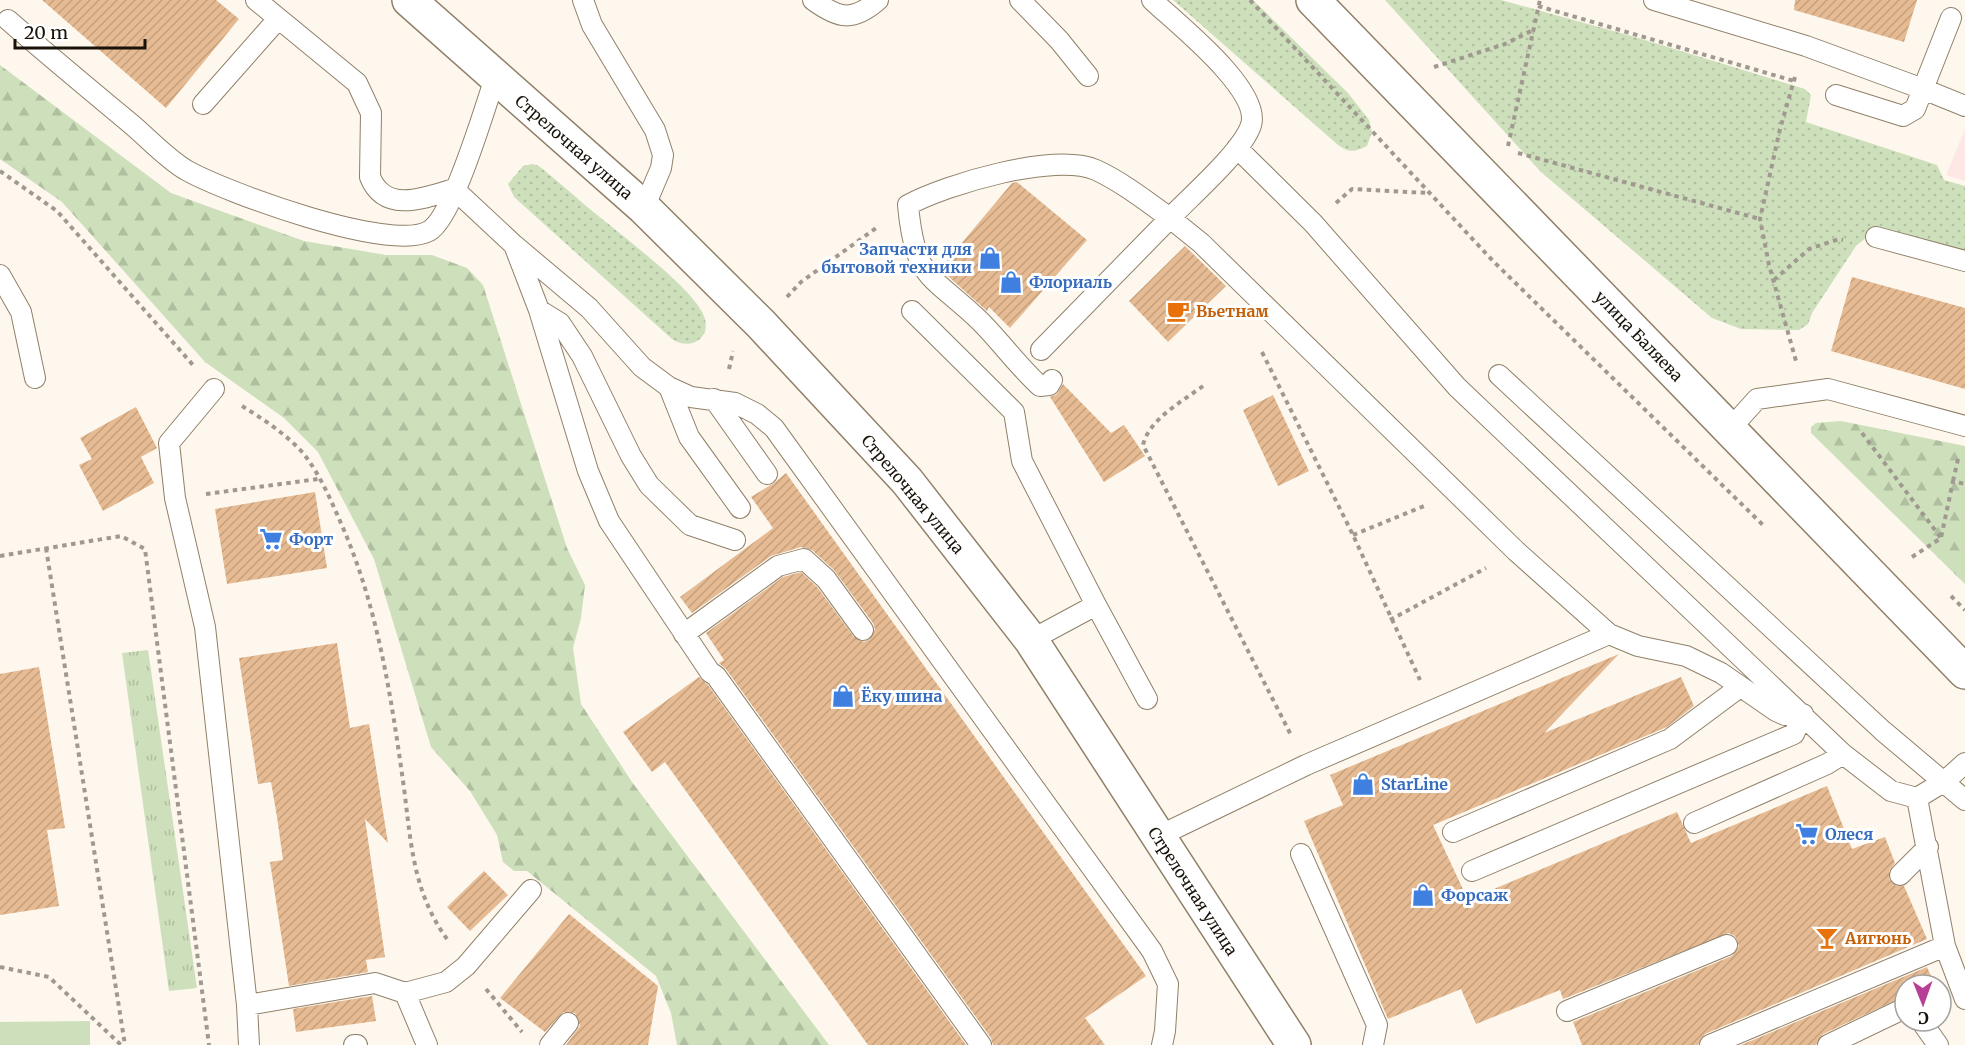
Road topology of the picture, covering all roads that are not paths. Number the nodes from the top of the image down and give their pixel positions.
1 (256, 0) edge
2 (409, 0) edge
3 (583, 0) edge
4 (813, 0) edge
5 (878, 0) edge
6 (1020, 0) edge
7 (1152, 0) edge
8 (1313, 0) edge
9 (1654, 0) edge
10 (1951, 18) dead end
11 (278, 19) junction
12 (8, 20) dead end
13 (1089, 76) dead end
14 (495, 78) junction
15 (1923, 88) junction
16 (1836, 95) dead end
17 (202, 104) dead end
18 (1965, 106) edge
19 (1237, 148) junction
20 (454, 189) junction
21 (644, 208) junction
22 (1170, 218) junction
23 (1876, 237) dead end
24 (514, 245) junction
25 (1965, 261) edge
26 (0, 275) edge
27 (539, 310) junction
28 (912, 311) dead end
29 (1041, 350) dead end
30 (1499, 375) dead end
31 (34, 378) dead end
32 (1052, 380) dead end
33 (669, 387) junction
34 (214, 389) road end
35 (714, 399) junction
36 (1965, 426) edge
37 (1730, 429) junction
38 (767, 474) dead end
39 (741, 508) dead end
40 (735, 540) dead end
41 (1096, 605) junction
42 (863, 630) dead end
43 (684, 634) junction
44 (1610, 634) junction
45 (1031, 640) junction
46 (1965, 672) edge
47 (1740, 687) junction
48 (1147, 699) dead end
49 (1803, 714) junction
50 (1843, 754) junction
51 (1965, 763) edge
52 (1945, 781) junction
53 (1917, 798) junction
54 (1965, 800) edge
55 (1694, 823) dead end
56 (1453, 832) dead end
57 (1157, 837) junction
58 (1928, 847) junction
59 (1301, 854) dead end
60 (1472, 871) dead end
61 (1900, 875) dead end
62 (531, 890) dead end
63 (1727, 945) dead end
64 (1946, 946) junction
65 (405, 993) junction
66 (1965, 999) edge
67 (248, 1005) junction
68 (1567, 1011) dead end
69 (1893, 1014) edge
70 (568, 1023) dead end
71 (249, 1045) edge
72 (427, 1045) edge
73 (550, 1045) edge
74 (981, 1045) edge
75 (1162, 1045) edge
76 (1294, 1045) edge
77 (1373, 1045) edge
78 (1710, 1045) edge
79 (1828, 1045) edge

1 - 11 lane
2 - 14 main road, Стрелочная улица
3 - 21 lane
4 - 5 lane
6 - 13 lane
7 - 19 lane
8 - 37 main road, улица Баляева
9 - 15 lane
10 - 15 lane
11 - 17 lane
11 - 20 lane
12 - 20 lane
14 - 20 lane
14 - 21 main road, Стрелочная улица
15 - 16 lane
15 - 18 lane
19 - 22 lane
19 - 49 lane
20 - 24 lane
21 - 45 main road, Стрелочная улица
22 - 29 lane
22 - 32 lane
22 - 44 lane
23 - 25 lane
24 - 27 lane
24 - 33 lane
26 - 31 lane
27 - 40 lane
27 - 43 lane
28 - 41 lane
30 - 52 lane
33 - 35 lane
33 - 39 lane
34 - 67 lane
35 - 38 lane
35 - 75 lane
36 - 37 lane
37 - 46 main road, улица Баляева
41 - 45 lane
41 - 48 lane
42 - 43 lane
43 - 74 lane
44 - 47 lane
44 - 57 lane
45 - 57 main road, Стрелочная улица
47 - 49 lane
47 - 56 lane
49 - 50 lane
49 - 60 lane
50 - 53 lane
50 - 55 lane
51 - 52 lane
52 - 53 lane
52 - 54 lane
53 - 58 lane
57 - 76 main road, Стрелочная улица
58 - 61 lane
58 - 64 lane
59 - 77 lane
62 - 65 lane
63 - 68 lane
64 - 66 lane
64 - 78 lane
65 - 67 lane
65 - 72 lane
67 - 71 lane
69 - 79 lane
70 - 73 lane

